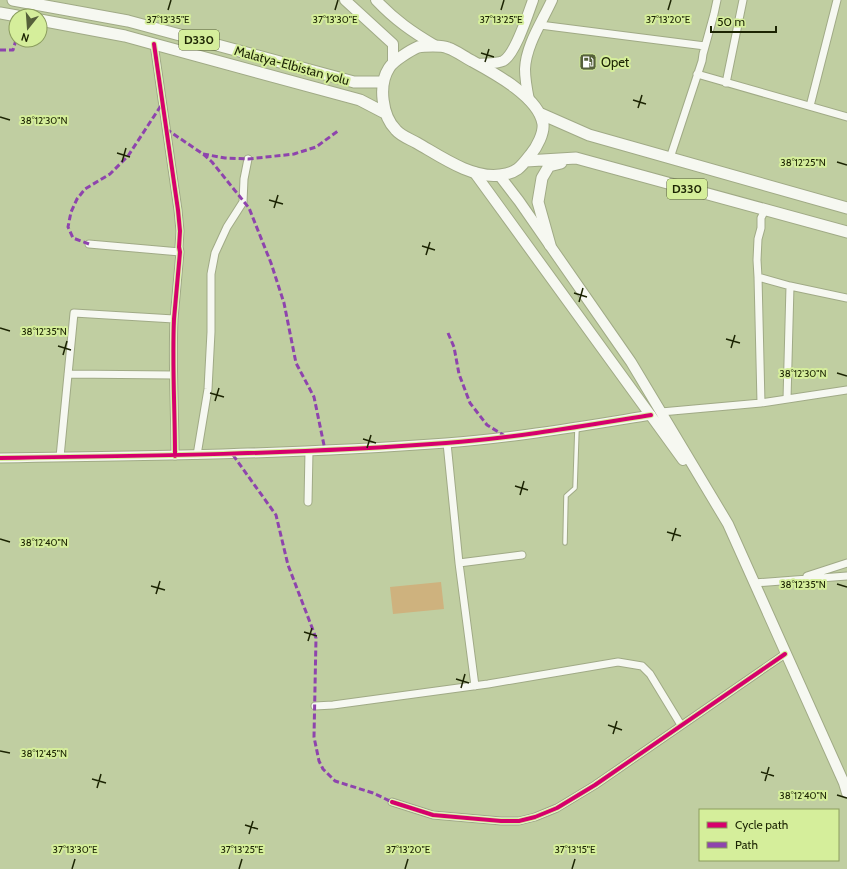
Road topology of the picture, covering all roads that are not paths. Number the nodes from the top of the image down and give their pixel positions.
1 (13, 0) edge
2 (345, 0) edge
3 (376, 0) edge
4 (533, 0) edge
5 (552, 0) edge
6 (717, 0) edge
7 (743, 0) edge
8 (837, 0) edge
9 (48, 22) edge
10 (540, 24) junction
11 (154, 44) junction
12 (436, 46) junction
13 (705, 46) junction
14 (394, 63) junction
15 (478, 64) junction
16 (697, 74) junction
17 (383, 82) junction
18 (726, 83) junction
19 (529, 100) junction
20 (810, 106) junction
21 (385, 113) junction
22 (539, 113) junction
23 (847, 117) edge
24 (248, 158) dead end
25 (576, 158) junction
26 (670, 158) junction
27 (526, 161) junction
28 (474, 172) junction
29 (499, 175) junction
30 (847, 208) edge
31 (765, 210) junction
32 (847, 232) edge
33 (89, 244) dead end
34 (550, 245) junction
35 (180, 252) junction
36 (758, 277) junction
37 (790, 286) junction
38 (847, 298) edge
39 (174, 319) junction
40 (68, 374) junction
41 (173, 375) junction
42 (847, 390) edge
43 (787, 400) junction
44 (762, 403) junction
45 (661, 412) junction
46 (651, 415) junction
47 (577, 427) junction
48 (447, 443) junction
49 (309, 451) junction
50 (197, 455) junction
51 (175, 456) junction
52 (0, 458) edge
53 (60, 458) junction
54 (308, 502) dead end
55 (728, 524) junction
56 (565, 544) dead end
57 (522, 555) dead end
58 (459, 563) junction
59 (847, 563) edge
60 (847, 576) edge
61 (797, 580) junction
62 (754, 583) junction
63 (785, 654) junction
64 (475, 686) junction
65 (315, 706) dead end
66 (681, 725) junction
67 (847, 793) edge
68 (392, 802) dead end

1 - 17 main road, Malatya-Elbistan yolu / D330
2 - 14 main road
3 - 12 main road
4 - 15 main road
5 - 10 main road
6 - 13 street
7 - 18 street
8 - 20 street
9 - 11 main road, Malatya-Elbistan yolu / D330
10 - 13 street
10 - 19 main road
11 - 21 main road, Malatya-Elbistan yolu / D330
11 - 35 street
12 - 14 main road
12 - 15 main road
13 - 16 street
14 - 17 main road
15 - 19 main road
16 - 18 street
16 - 26 street
17 - 21 main road
18 - 20 street
19 - 22 main road
20 - 23 street
21 - 28 main road
22 - 26 main road, D330
22 - 27 main road
24 - 50 street
25 - 27 main road, D330
25 - 31 main road, D330
25 - 34 main road
26 - 30 main road, D330
27 - 29 main road
28 - 29 main road
28 - 46 main road
29 - 34 main road
31 - 32 main road, D330
31 - 36 street
33 - 35 street
34 - 45 main road
35 - 39 street
36 - 37 street
36 - 44 street
37 - 38 street
37 - 43 street
39 - 40 street
39 - 41 street
40 - 41 street
40 - 53 street
41 - 51 street
42 - 43 street
43 - 44 street
44 - 45 street
45 - 55 main road
46 - 47 street
46 - 55 main road
47 - 48 street
47 - 56 lane
48 - 49 street
48 - 58 street
49 - 50 street
49 - 54 street
50 - 51 street
51 - 53 street
52 - 53 street
55 - 62 main road
57 - 58 street
58 - 64 street
59 - 61 street
60 - 61 street
61 - 62 street
62 - 63 main road
63 - 66 street
63 - 67 main road
64 - 65 street
64 - 66 street
66 - 68 street

